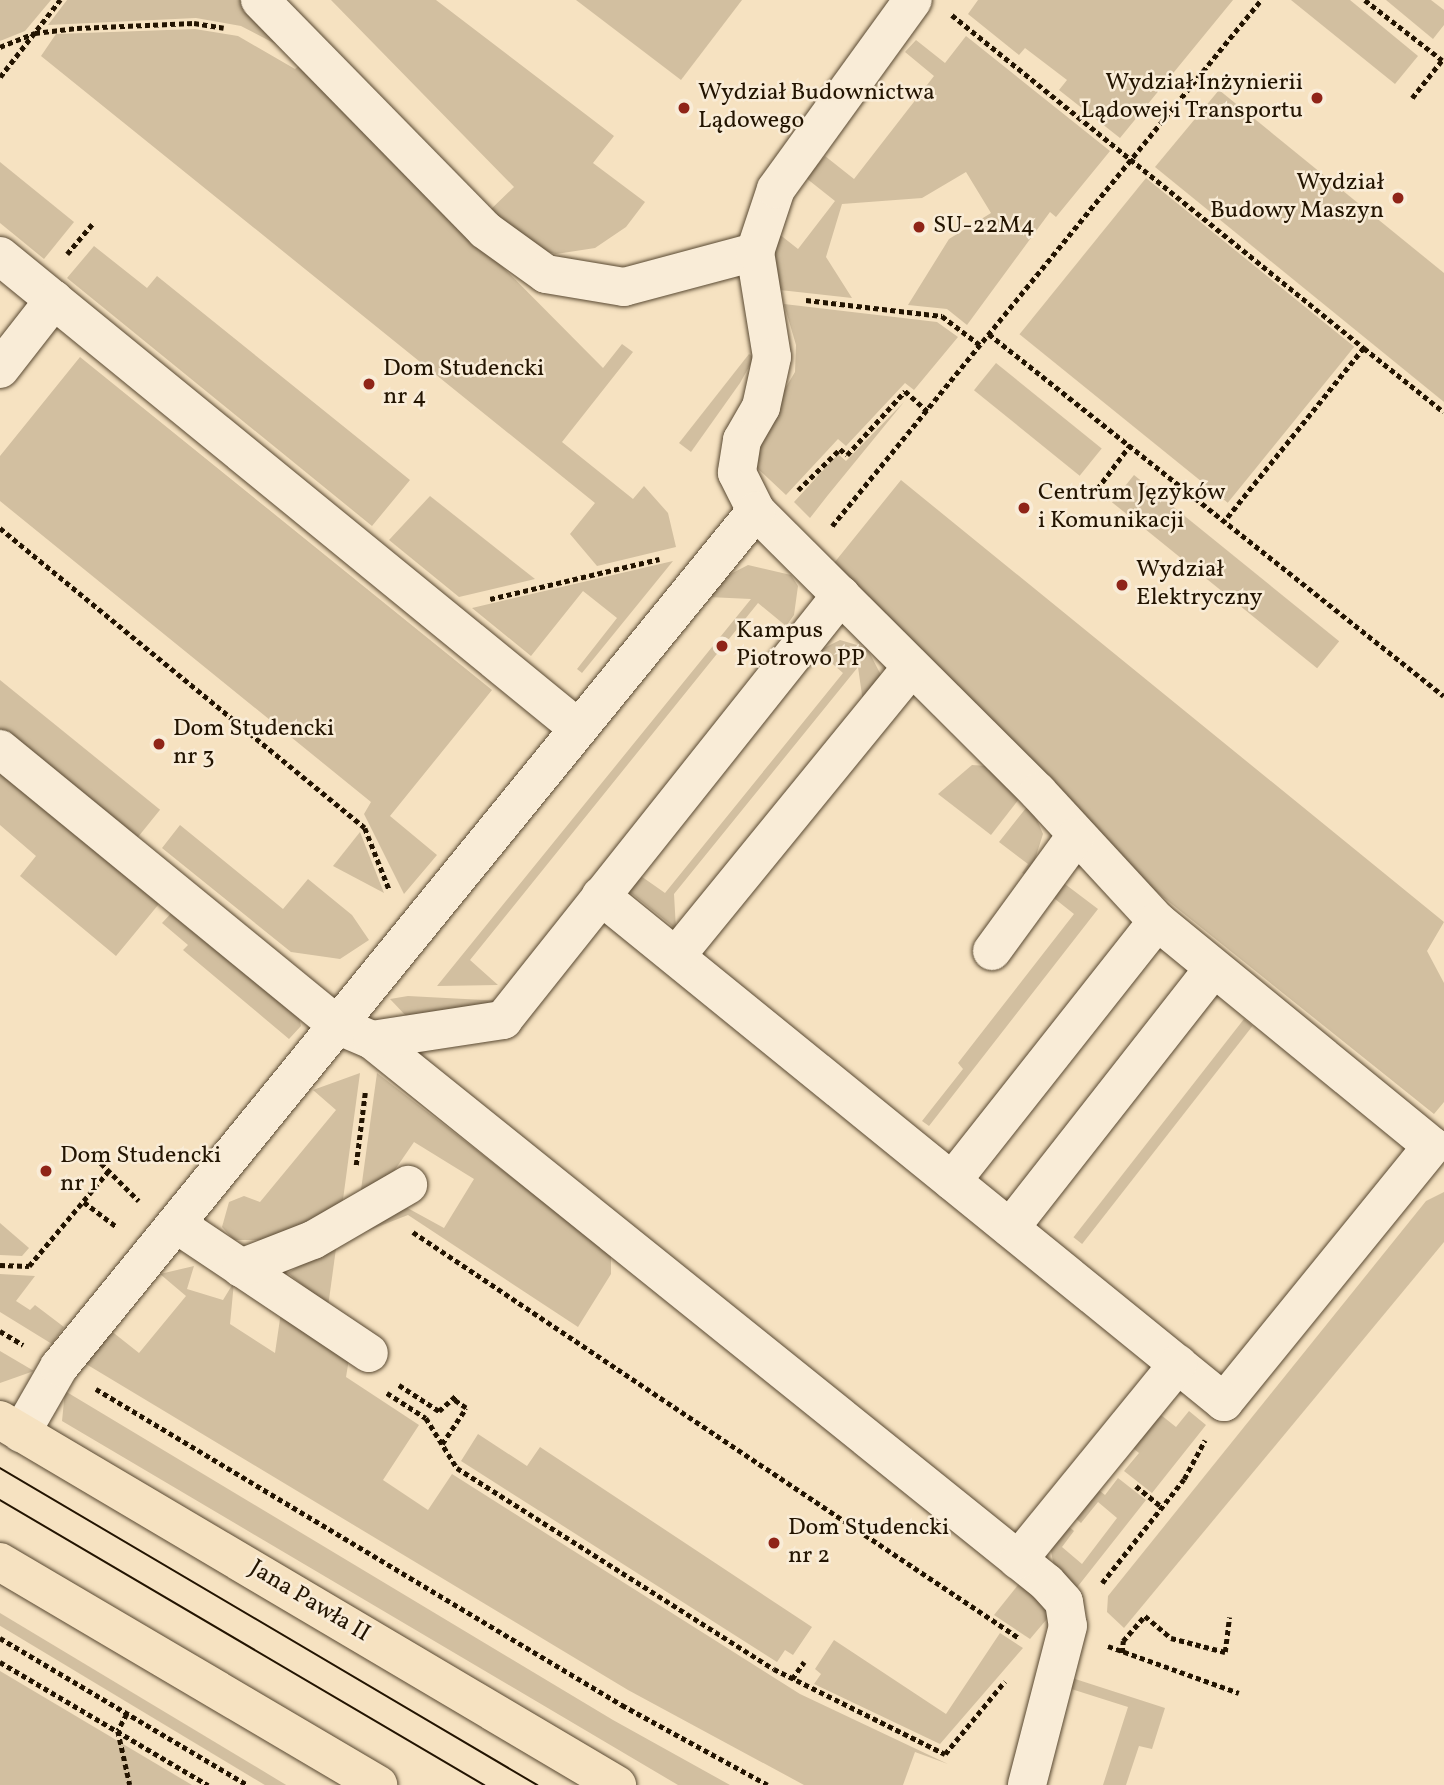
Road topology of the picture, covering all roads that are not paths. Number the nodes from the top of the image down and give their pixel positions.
1 (260, 0) edge
2 (928, 4) edge
3 (755, 252) junction
4 (0, 256) edge
5 (56, 282) junction
6 (0, 369) edge
7 (761, 516) junction
8 (841, 595) junction
9 (911, 668) junction
10 (578, 728) junction
11 (0, 749) edge
12 (1075, 837) junction
13 (601, 896) junction
14 (1157, 921) junction
15 (992, 951) dead end
16 (676, 956) junction
17 (1214, 968) junction
18 (356, 1033) junction
19 (952, 1181) junction
20 (408, 1185) dead end
21 (163, 1218) junction
22 (1010, 1228) junction
23 (241, 1268) junction
24 (366, 1357) road end
25 (1178, 1363) junction
26 (11, 1426) edge
27 (1018, 1560) junction
28 (0, 1562) edge
29 (378, 1785) edge
30 (617, 1785) edge
31 (1027, 1785) edge

1 - 3 lane
2 - 3 lane
3 - 7 lane
4 - 5 lane
5 - 6 lane
5 - 10 lane
7 - 8 lane
7 - 10 lane
8 - 9 lane
8 - 13 lane
9 - 12 lane
9 - 16 lane
10 - 18 lane
11 - 18 lane
12 - 14 lane
12 - 15 lane
13 - 16 lane
13 - 18 lane
14 - 17 lane
14 - 19 lane
16 - 19 lane
17 - 22 lane
17 - 25 lane
18 - 21 lane
18 - 27 lane
19 - 22 lane
20 - 23 lane
21 - 23 lane
21 - 26 lane
22 - 25 lane
23 - 24 lane
25 - 27 lane
26 - 30 main road, Jana Pawła II
27 - 31 lane
28 - 29 main road

